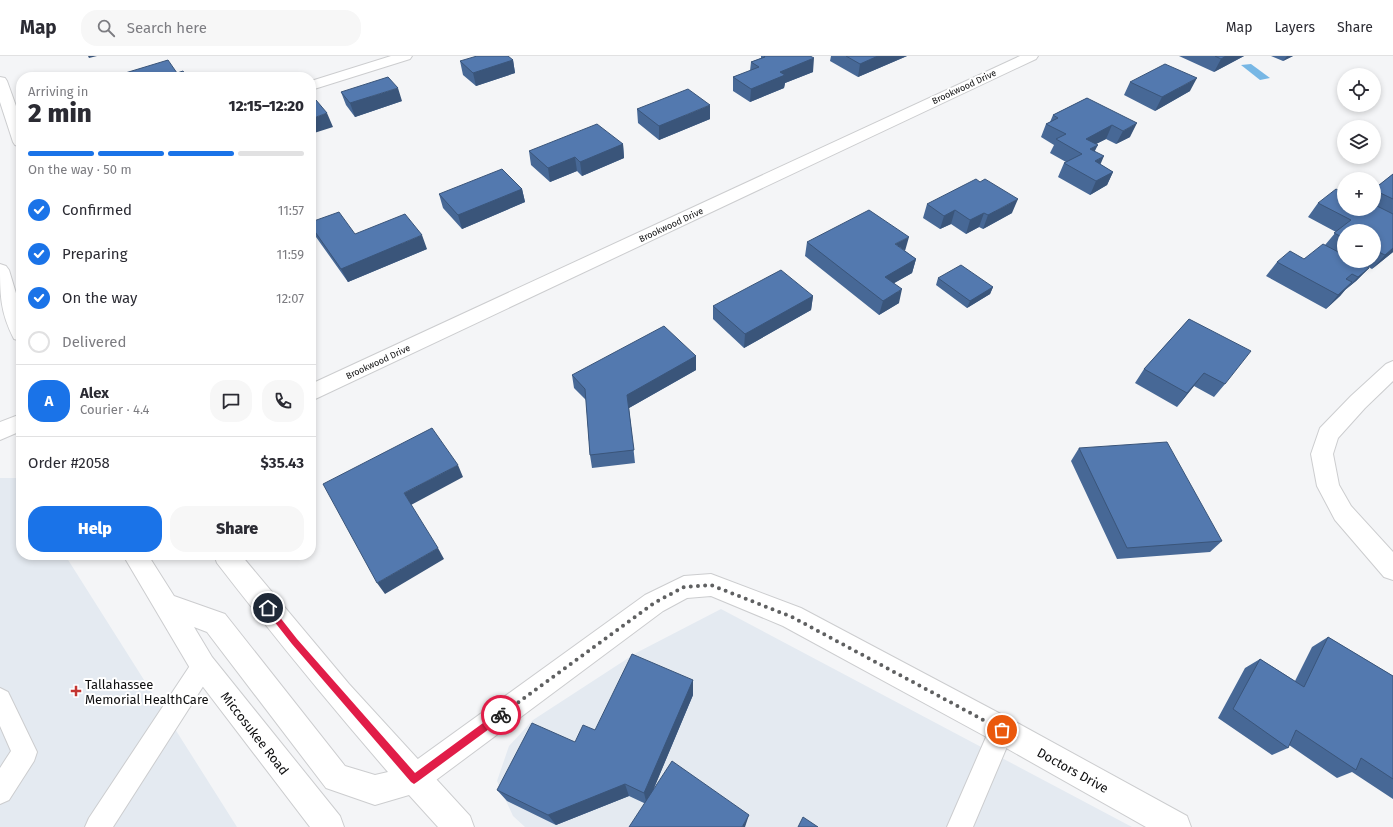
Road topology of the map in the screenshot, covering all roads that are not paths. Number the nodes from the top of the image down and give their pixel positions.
1 (405, 56) edge
2 (1031, 56) edge
3 (316, 84) edge
4 (2, 90) edge
5 (16, 128) edge
6 (0, 270) edge
7 (16, 323) edge
8 (1393, 369) edge
9 (316, 391) edge
10 (16, 424) edge
11 (0, 430) edge
12 (138, 560) edge
13 (230, 560) edge
14 (1390, 567) edge
15 (166, 605) junction
16 (203, 666) junction
17 (0, 700) edge
18 (1002, 730) junction
19 (414, 779) junction
20 (0, 790) edge
21 (98, 827) edge
22 (329, 827) edge
23 (459, 827) edge
24 (960, 827) edge
25 (1176, 827) edge

1 - 3 street
2 - 9 street, Brookwood Drive
4 - 5 street
6 - 7 street
8 - 14 street
10 - 11 street
12 - 15 street, Miccosukee Road
13 - 19 street
15 - 16 street, Miccosukee Road
15 - 19 street
16 - 21 lane
16 - 22 street, Miccosukee Road
17 - 20 lane
18 - 19 street, Doctors Drive
18 - 24 lane
18 - 25 street, Doctors Drive
19 - 23 street

